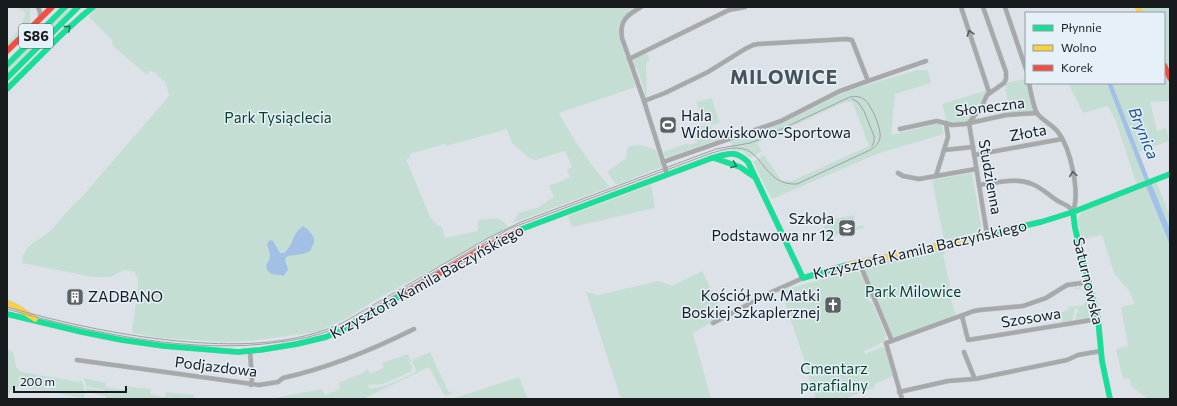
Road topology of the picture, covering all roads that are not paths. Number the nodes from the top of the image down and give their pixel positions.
1 (38, 7) edge
2 (52, 7) edge
3 (65, 7) edge
4 (78, 7) edge
5 (93, 7) edge
6 (641, 7) edge
7 (745, 7) edge
8 (961, 7) edge
9 (983, 7) edge
10 (1004, 7) edge
11 (40, 19) junction
12 (7, 51) edge
13 (629, 59) junction
14 (926, 61) dead end
15 (7, 65) edge
16 (1025, 66) edge
17 (1165, 67) edge
18 (7, 78) edge
19 (1170, 78) edge
20 (868, 81) junction
21 (1029, 84) edge
22 (7, 89) edge
23 (989, 92) junction
24 (644, 101) junction
25 (1037, 113) junction
26 (946, 123) junction
27 (969, 123) junction
28 (900, 129) dead end
29 (1062, 139) junction
30 (973, 147) junction
31 (944, 150) junction
32 (974, 155) junction
33 (712, 158) junction
34 (662, 162) junction
35 (976, 169) junction
36 (898, 173) dead end
37 (667, 174) junction
38 (1170, 174) edge
39 (936, 176) junction
40 (754, 177) junction
41 (979, 185) junction
42 (1073, 212) junction
43 (988, 234) junction
44 (860, 262) junction
45 (803, 278) junction
46 (1089, 282) junction
47 (7, 303) edge
48 (7, 314) edge
49 (962, 316) junction
50 (1098, 319) junction
51 (38, 322) junction
52 (713, 324) dead end
53 (414, 329) dead end
54 (892, 341) junction
55 (250, 351) junction
56 (1101, 351) junction
57 (964, 352) dead end
58 (77, 360) dead end
59 (974, 379) junction
60 (251, 384) junction
61 (899, 392) junction
62 (902, 399) edge
63 (1110, 399) edge

1 - 11 street
2 - 11 main road
3 - 15 main road, S86
4 - 18 main road, S86
22 -> 5 main road
6 - 13 street
7 - 13 street
23 -> 8 street
9 - 23 street
10 - 16 street
11 - 12 main road
13 - 24 street
14 - 20 street
17 - 19 main road
20 - 24 street
20 - 34 street
21 - 25 street
23 - 27 street
24 - 34 street
25 - 27 street, Słoneczna
25 - 29 street
26 - 27 street, Słoneczna
26 - 28 street, Słoneczna
26 - 31 street
27 - 30 street, Studzienna
29 - 32 street, Złota
42 -> 29 street
30 - 31 street
30 - 32 street, Studzienna
31 - 39 street
32 - 35 street, Studzienna
33 - 37 main road, Krzysztofa Kamila Baczyńskiego
33 -> 40 main road
33 - 40 main road, Krzysztofa Kamila Baczyńskiego
34 - 37 street
35 - 39 street
35 - 41 street, Studzienna
36 - 39 street
37 - 55 main road, Krzysztofa Kamila Baczyńskiego
38 - 42 main road, Krzysztofa Kamila Baczyńskiego
40 - 45 main road, Krzysztofa Kamila Baczyńskiego
41 - 42 street
41 - 43 street, Studzienna
42 - 43 main road, Krzysztofa Kamila Baczyńskiego
42 - 46 main road, Saturnowska
43 - 44 main road, Krzysztofa Kamila Baczyńskiego
44 - 45 main road, Krzysztofa Kamila Baczyńskiego
44 - 54 street
45 - 52 street
46 - 49 street
46 - 50 main road, Saturnowska
47 - 51 main road, Krzysztofa Kamila Baczyńskiego
48 - 51 main road, Krzysztofa Kamila Baczyńskiego
49 - 50 street, Szosowa
49 - 54 street
50 - 56 main road, Saturnowska
51 - 55 main road, Krzysztofa Kamila Baczyńskiego
53 - 60 street, Podjazdowa
54 - 61 street
55 - 60 street
56 - 59 street
56 - 63 main road, Saturnowska
57 - 59 street
58 - 60 street, Podjazdowa
59 - 61 street
61 - 62 street

